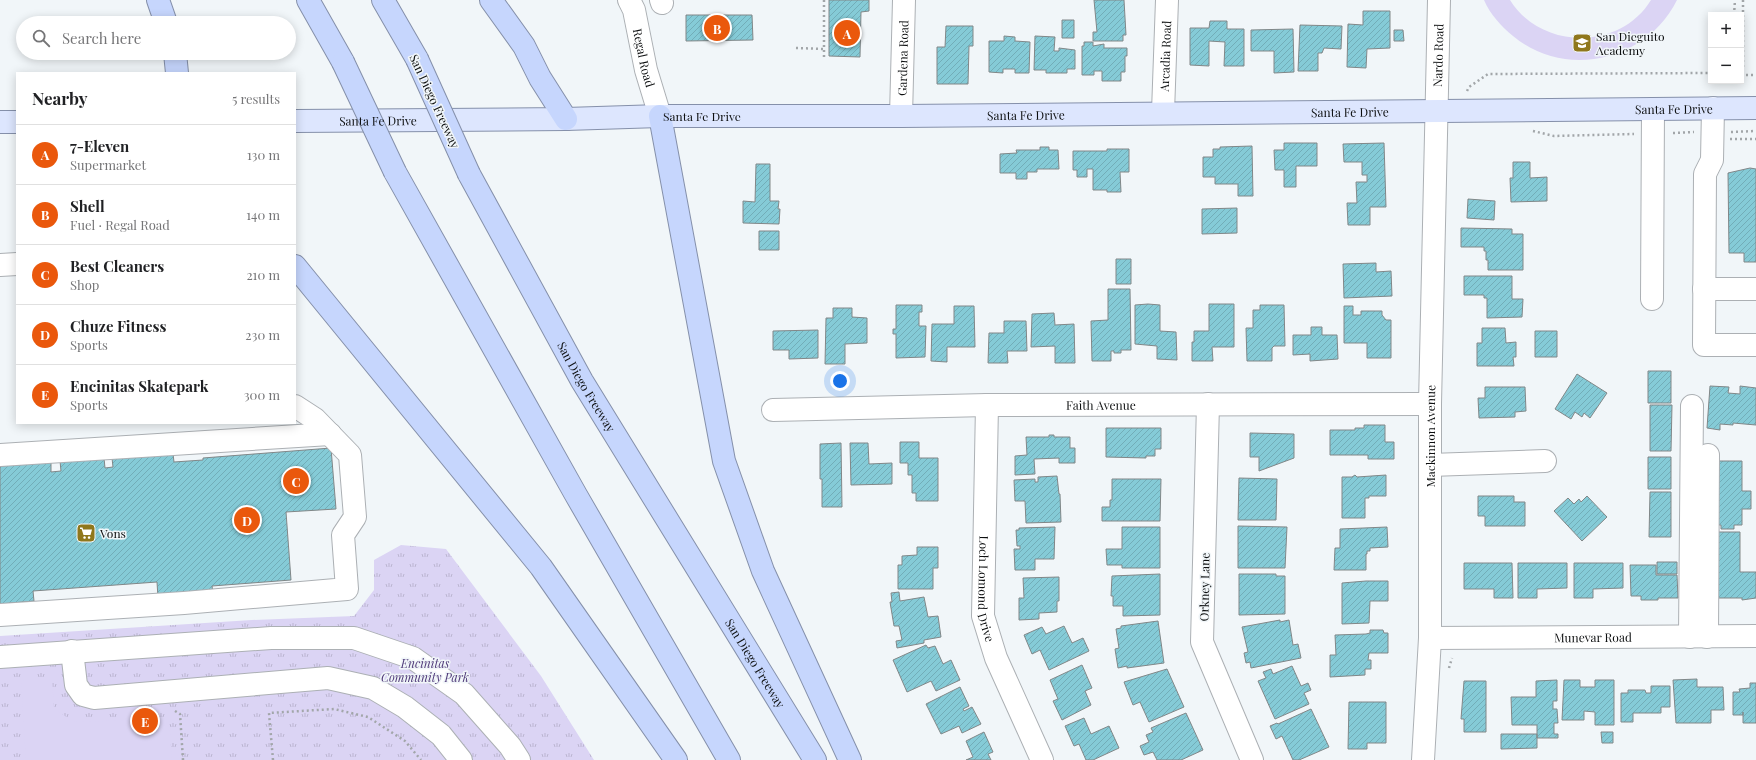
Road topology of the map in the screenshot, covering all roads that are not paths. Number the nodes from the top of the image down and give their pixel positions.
1 (158, 0) edge
2 (308, 0) edge
3 (384, 0) edge
4 (491, 0) edge
5 (629, 0) edge
6 (904, 0) edge
7 (1166, 0) edge
8 (1439, 0) edge
9 (164, 16) edge
10 (175, 60) edge
11 (176, 72) edge
12 (1713, 108) junction
13 (1756, 108) edge
14 (1653, 109) junction
15 (1446, 111) junction
16 (1163, 112) junction
17 (660, 116) junction
18 (901, 116) junction
19 (566, 119) junction
20 (296, 121) edge
21 (0, 122) edge
22 (16, 122) edge
23 (16, 264) edge
24 (0, 265) edge
25 (296, 267) edge
26 (1704, 289) junction
27 (1756, 290) edge
28 (1652, 299) dead end
29 (1756, 345) edge
30 (1208, 404) junction
31 (1430, 404) junction
32 (987, 405) junction
33 (1692, 406) dead end
34 (296, 407) edge
35 (773, 410) dead end
36 (330, 434) junction
37 (0, 455) edge
38 (1708, 455) dead end
39 (1545, 461) dead end
40 (1430, 465) junction
41 (0, 615) edge
42 (1756, 636) edge
43 (1699, 637) junction
44 (1430, 638) junction
45 (72, 651) junction
46 (0, 657) edge
47 (461, 760) edge
48 (519, 760) edge
49 (676, 760) edge
50 (729, 760) edge
51 (814, 760) edge
52 (850, 760) edge
53 (1042, 760) edge
54 (1252, 760) edge
55 (1423, 760) edge

1 - 9 highway
2 - 50 highway, bridge
3 - 51 highway, San Diego Freeway, bridge
4 - 19 highway
5 - 17 street, Regal Road
6 - 18 street, Gardena Road
7 - 16 street, Arcadia Road
8 - 15 street, Nardo Road
10 - 11 highway
12 - 13 main road, Santa Fe Drive
12 - 14 main road, Santa Fe Drive
12 - 26 street
14 - 15 main road, Santa Fe Drive
14 - 28 street
15 - 16 main road, Santa Fe Drive
15 - 31 street, Mackinnon Avenue
16 - 18 main road, Santa Fe Drive
17 - 18 main road, Santa Fe Drive
17 - 19 main road, Santa Fe Drive
17 - 52 highway
19 - 20 main road, Santa Fe Drive
21 - 22 main road
23 - 24 street
25 - 49 highway
26 - 27 street
26 - 29 street
30 - 31 street, Faith Avenue
30 - 32 street, Faith Avenue
30 - 54 street, Orkney Lane
31 - 40 street, Mackinnon Avenue
32 - 35 street, Faith Avenue
32 - 53 street, Loch Lomond Drive
33 - 43 street
34 - 36 street
36 - 37 street
36 - 41 street
38 - 43 street
39 - 40 street
40 - 44 street, Mackinnon Avenue
42 - 43 street, Munevar Road
43 - 44 street, Munevar Road
44 - 55 street, Mackinnon Avenue
45 - 46 street
45 - 47 street
45 - 48 street

